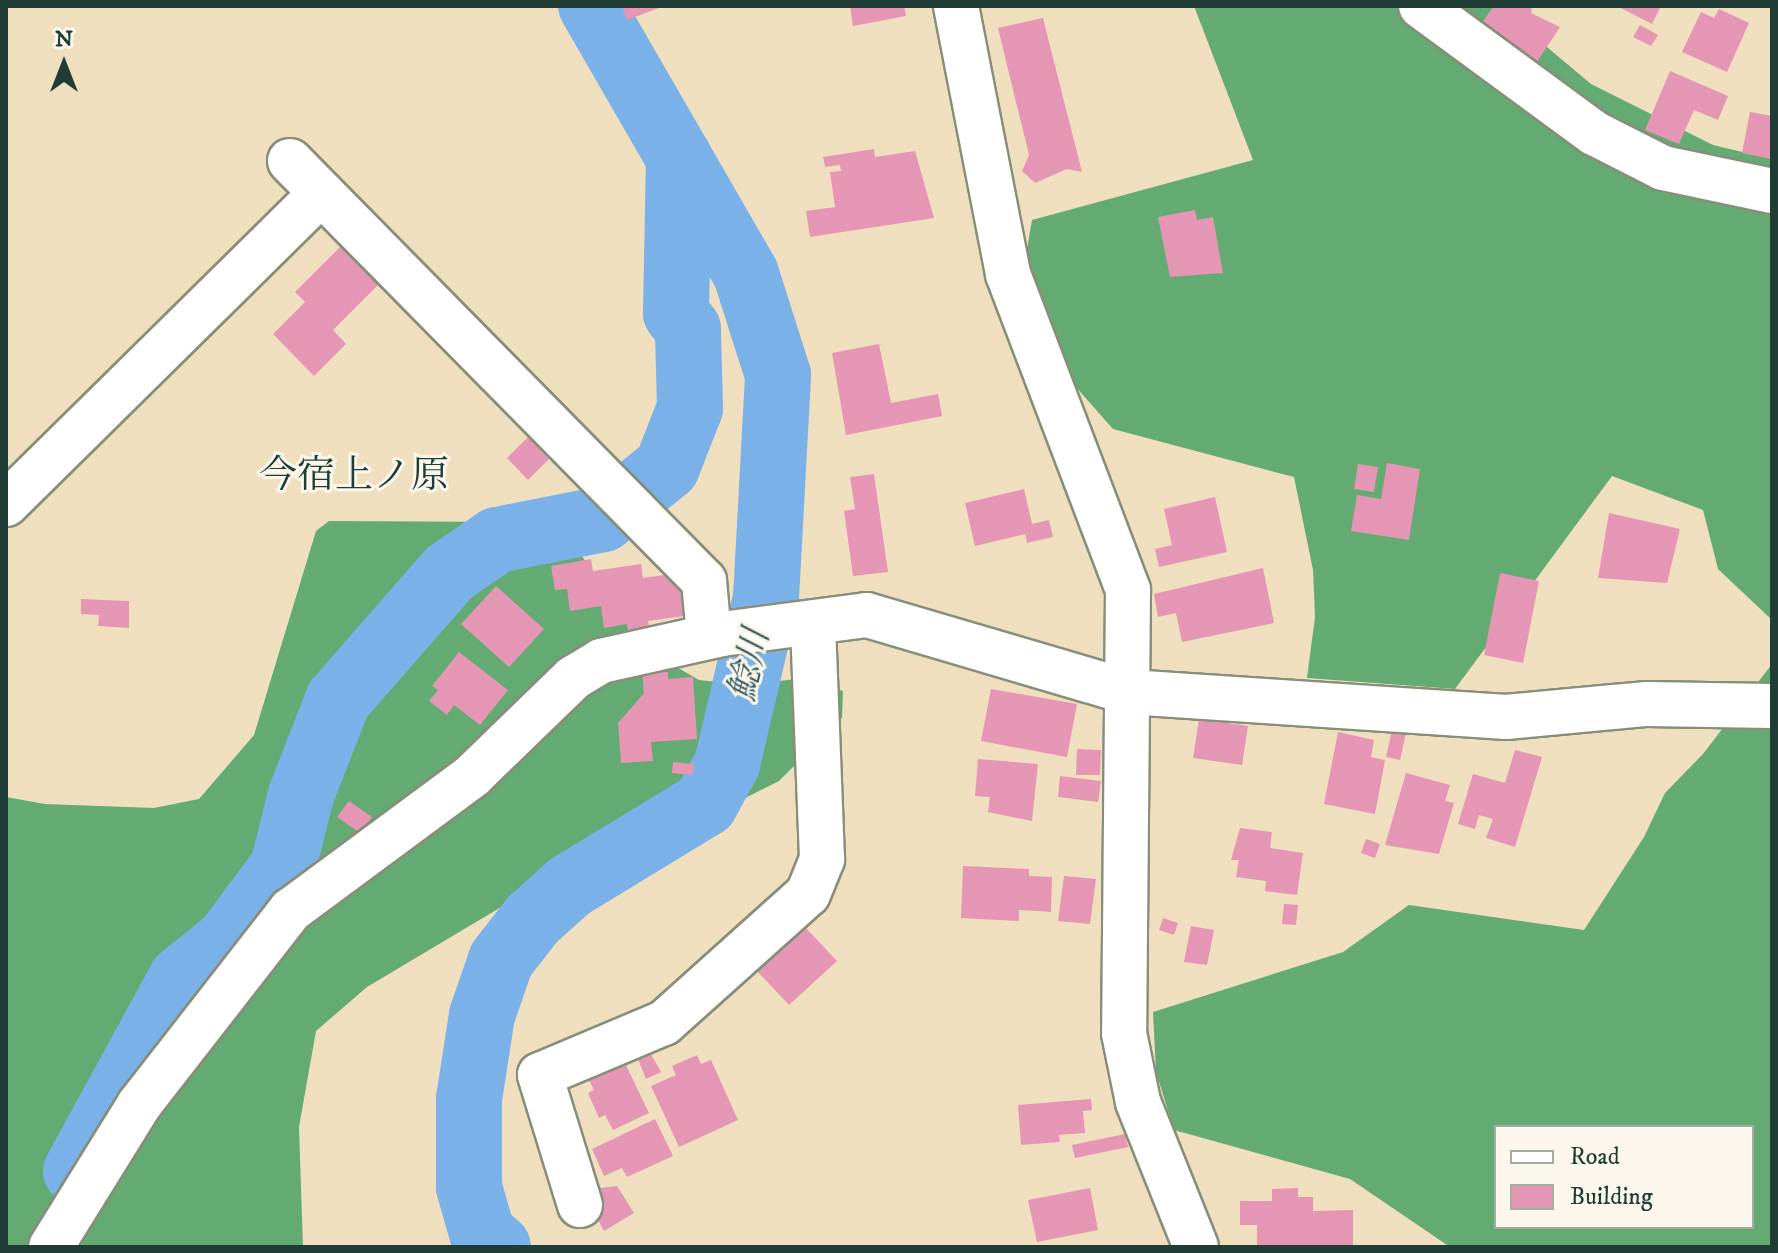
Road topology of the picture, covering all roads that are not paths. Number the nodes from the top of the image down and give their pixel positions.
1 (956, 6) edge
2 (1421, 6) edge
3 (290, 161) dead end
4 (1772, 191) edge
5 (321, 193) junction
6 (6, 504) edge
7 (798, 628) junction
8 (716, 635) junction
9 (1129, 692) junction
10 (1772, 706) edge
11 (580, 1205) dead end
12 (51, 1247) edge
13 (1196, 1247) edge

1 - 9 street
2 - 4 street
3 - 5 street
5 - 6 street
5 - 8 street
7 - 8 street
7 - 9 street
7 - 11 street
8 - 12 street
9 - 10 street
9 - 13 street

